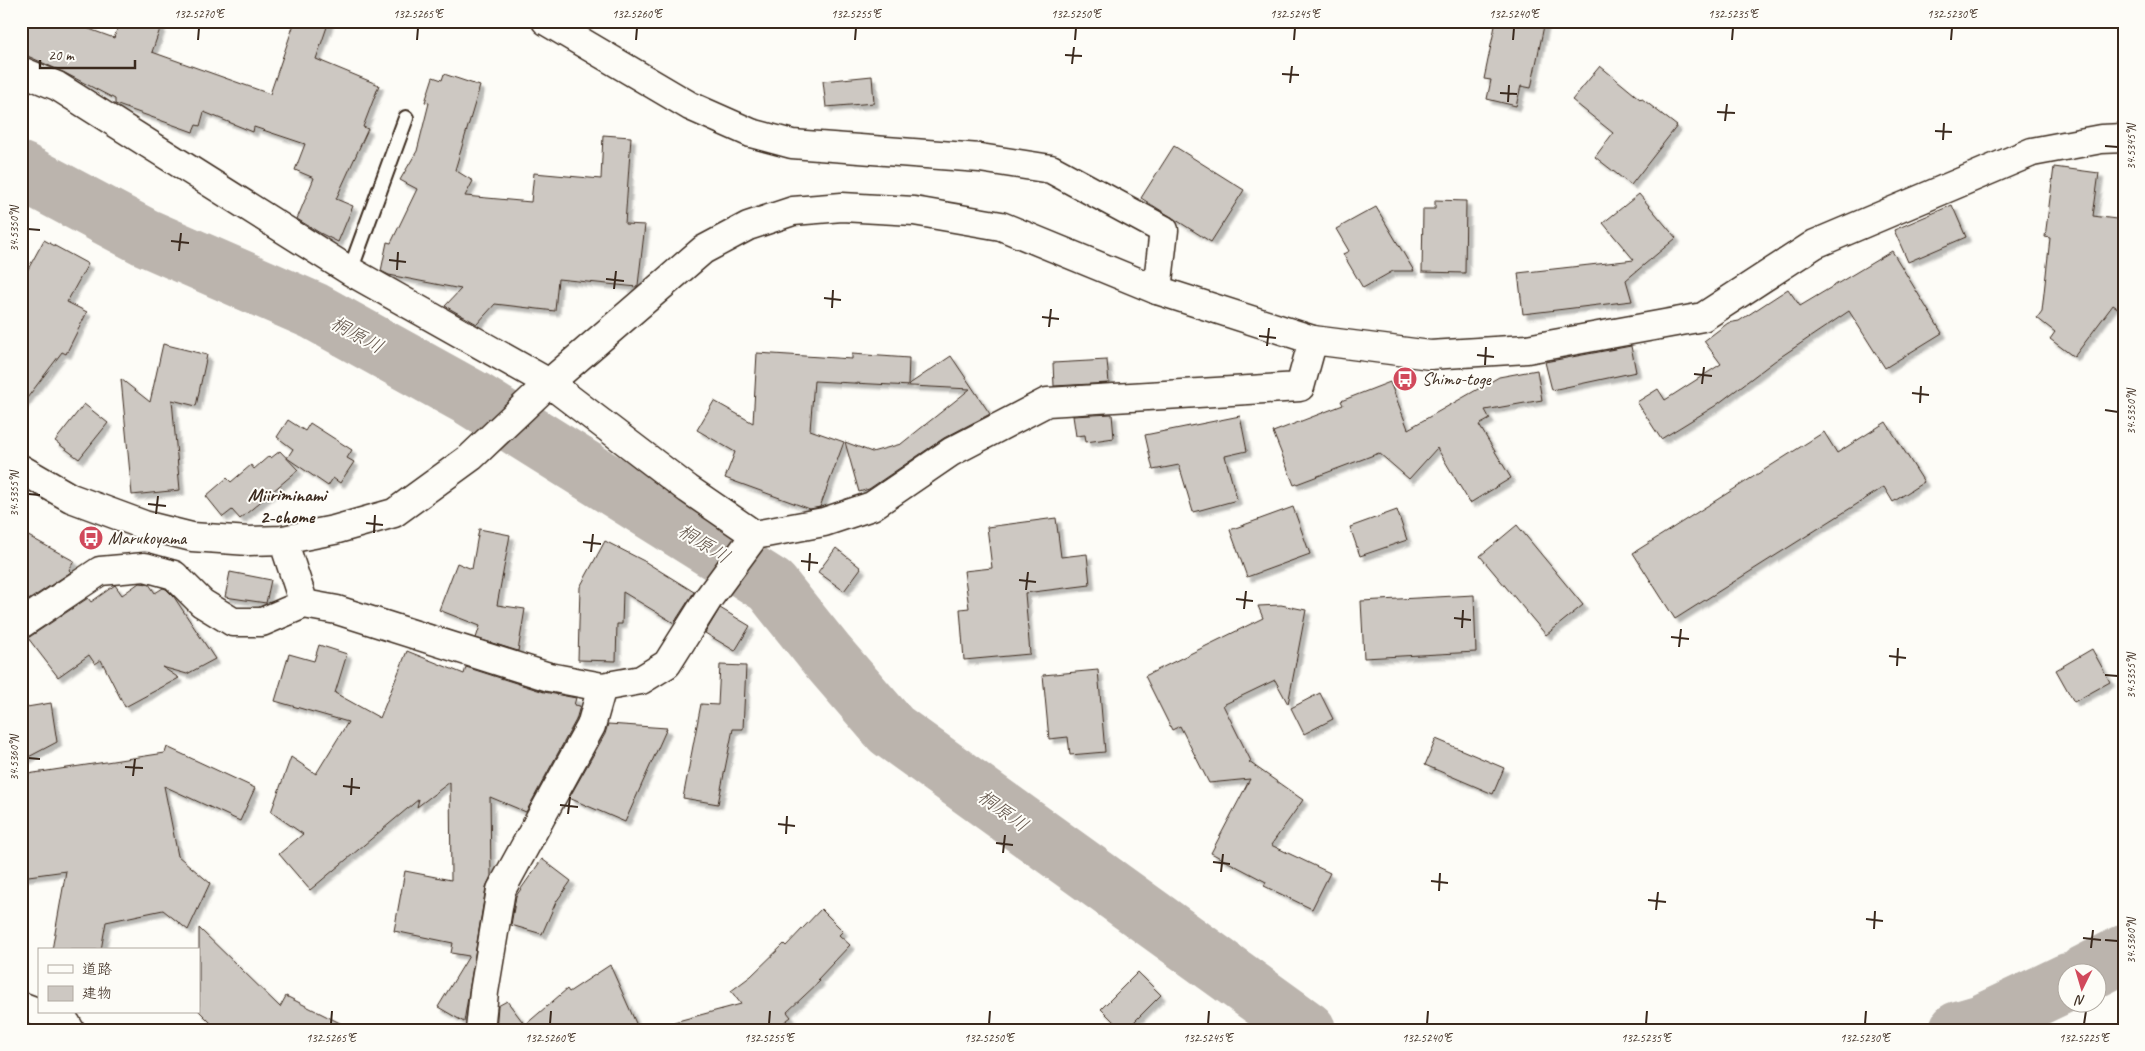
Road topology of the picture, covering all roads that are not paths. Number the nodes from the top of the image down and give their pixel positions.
1 (546, 21) edge
2 (21, 71) edge
3 (406, 118) dead end
4 (2124, 138) edge
5 (350, 271) junction
6 (1156, 290) junction
7 (1313, 340) junction
8 (544, 389) junction
9 (21, 469) edge
10 (753, 538) junction
11 (283, 540) junction
12 (304, 604) junction
13 (21, 624) edge
14 (602, 687) junction
15 (21, 1006) edge
16 (38, 1012) edge
17 (42, 1014) edge
18 (70, 1030) edge
19 (480, 1030) edge

1 - 6 street
2 - 5 street
3 - 5 lane
4 - 7 street
5 - 8 street
6 - 7 street
6 - 8 street
7 - 10 street
8 - 10 street
8 - 11 street
9 - 11 street
10 - 14 street
11 - 12 street
12 - 13 street
12 - 14 street
14 - 19 street
15 - 16 street
17 - 18 street

